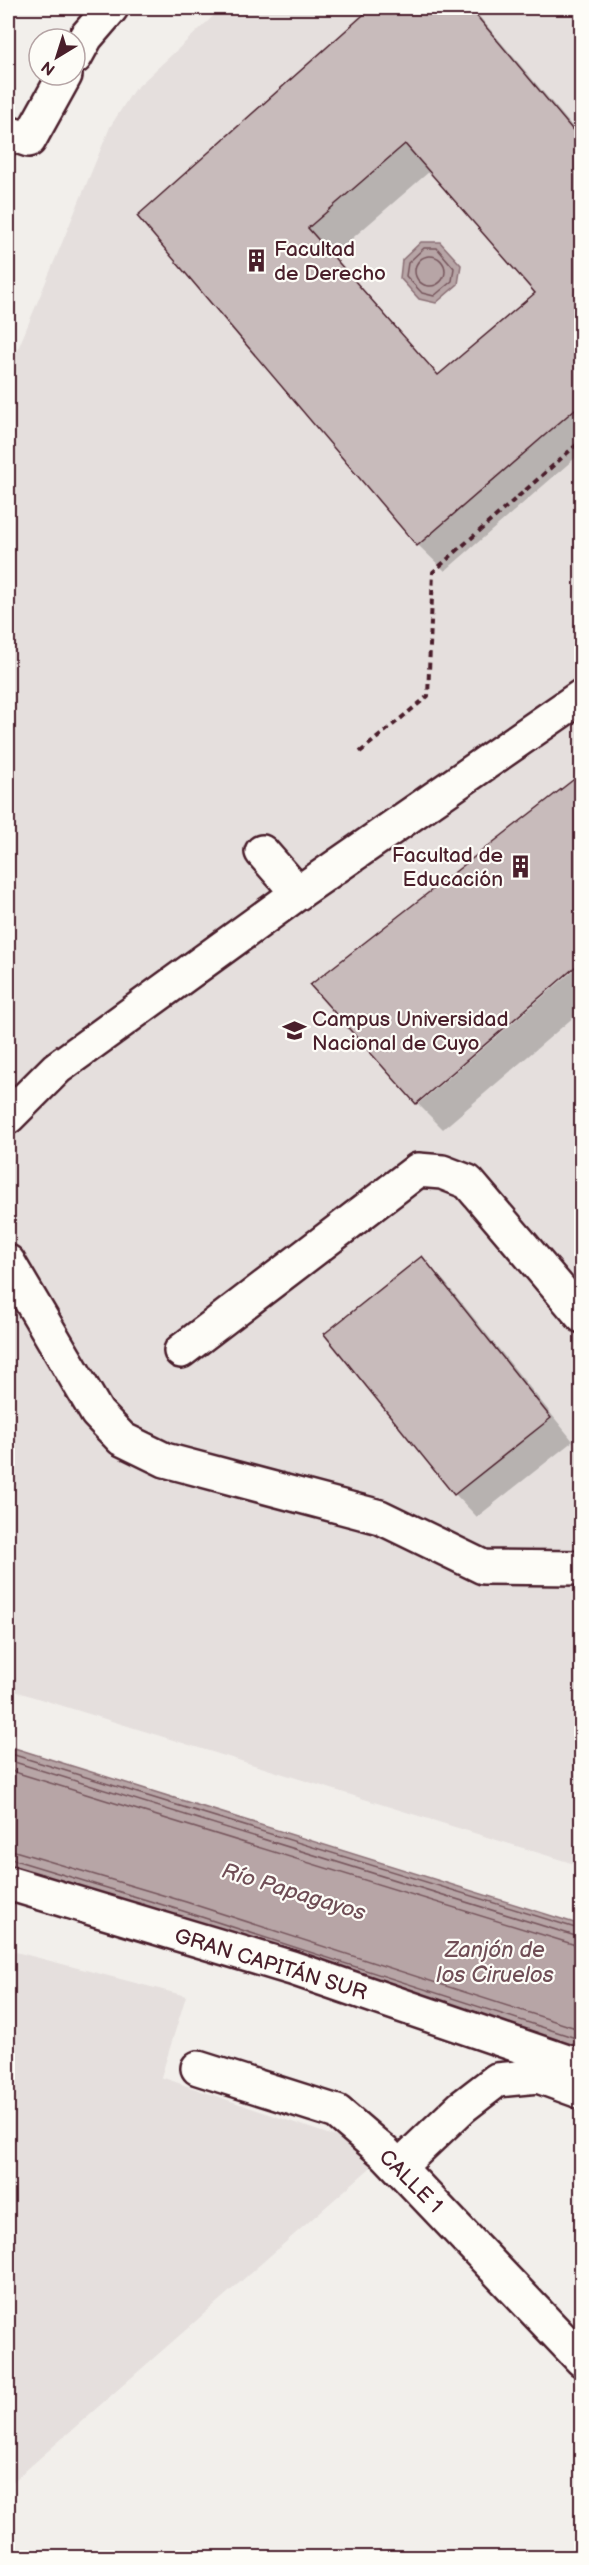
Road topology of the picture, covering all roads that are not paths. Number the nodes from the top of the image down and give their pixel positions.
1 (111, 8) edge
2 (87, 36) edge
3 (56, 87) edge
4 (18, 137) edge
5 (582, 696) edge
6 (262, 852) dead end
7 (298, 893) junction
8 (8, 1117) edge
9 (8, 1262) edge
10 (582, 1316) edge
11 (181, 1351) dead end
12 (582, 1568) edge
13 (8, 1883) edge
14 (582, 2067) edge
15 (198, 2068) dead end
16 (582, 2092) edge
17 (399, 2168) junction
18 (582, 2360) edge

1 - 2 street
3 - 4 street
5 - 7 street
6 - 7 street
7 - 8 street
9 - 12 street
10 - 11 street
13 - 14 street, GRAN CAPITÁN SUR
15 - 17 street, CALLE 1
16 - 17 street
17 - 18 street, CALLE 1

